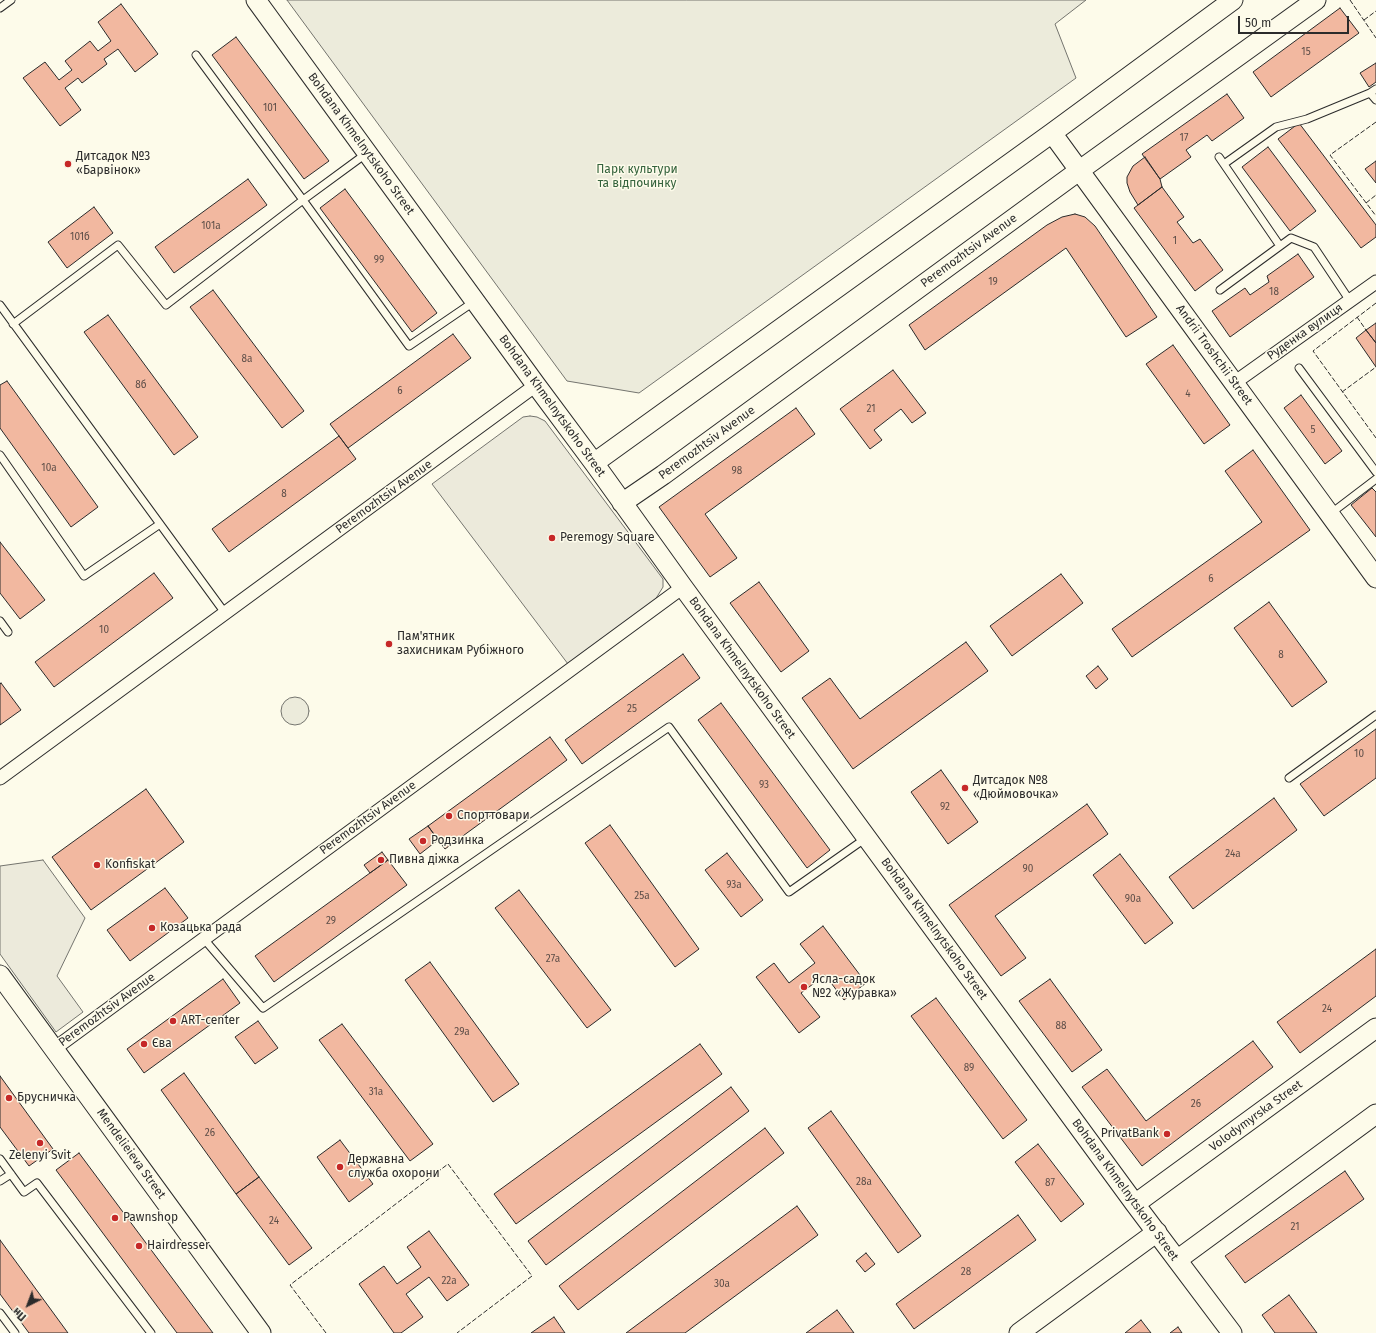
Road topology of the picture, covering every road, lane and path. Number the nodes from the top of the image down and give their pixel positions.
1 (11, 0) edge
2 (256, 0) edge
3 (1233, 0) edge
4 (1316, 0) edge
5 (0, 8) edge
6 (196, 55) dead end
7 (1373, 91) edge
8 (1376, 100) edge
9 (1052, 133) junction
10 (367, 153) junction
11 (1219, 157) dead end
12 (1224, 164) junction
13 (1080, 170) junction
14 (303, 200) junction
15 (1280, 246) junction
16 (1376, 282) edge
17 (1220, 290) dead end
18 (475, 301) junction
19 (1350, 301) junction
20 (0, 306) edge
21 (13, 324) junction
22 (1299, 368) dead end
23 (1234, 383) junction
24 (536, 385) junction
25 (0, 455) edge
26 (594, 463) junction
27 (1376, 472) edge
28 (1376, 479) edge
29 (622, 503) junction
30 (1329, 514) junction
31 (160, 524) junction
32 (1376, 578) edge
33 (683, 586) junction
34 (225, 613) junction
35 (0, 621) edge
36 (8, 632) dead end
37 (1376, 715) edge
38 (0, 778) edge
39 (1289, 778) dead end
40 (866, 838) junction
41 (204, 938) junction
42 (0, 975) edge
43 (1376, 1028) edge
44 (54, 1049) junction
45 (1376, 1114) edge
46 (0, 1159) edge
47 (11, 1174) junction
48 (0, 1181) edge
49 (1135, 1204) junction
50 (1157, 1232) junction
51 (1177, 1260) junction
52 (0, 1313) edge
53 (15, 1333) edge
54 (151, 1333) edge
55 (261, 1333) edge
56 (1019, 1333) edge
57 (1232, 1333) edge

1 - 5 lane
2 - 10 street, Bohdana Khmelnytskoho Street
3 - 9 street
4 - 13 street, Peremozhtsiv Avenue
6 - 14 lane
7 - 8 lane
7 - 12 lane
9 - 13 street, Andrii Troshchii Street
9 - 26 street
10 - 14 lane
10 - 18 street, Bohdana Khmelnytskoho Street
11 - 12 lane
12 - 15 lane
13 - 23 street, Andrii Troshchii Street
13 - 29 street, Peremozhtsiv Avenue
14 - 18 lane
14 - 21 lane
15 - 17 lane
15 - 19 lane
16 - 19 street, Руденка вулиця
18 - 24 street, Bohdana Khmelnytskoho Street
19 - 23 street, Руденка вулиця
20 - 21 lane
21 - 31 lane
22 - 27 lane
23 - 30 street, Andrii Troshchii Street
24 - 26 street, Bohdana Khmelnytskoho Street
24 - 34 street, Peremozhtsiv Avenue
25 - 31 lane
26 - 29 street, Bohdana Khmelnytskoho Street
28 - 30 lane
29 - 33 street, Bohdana Khmelnytskoho Street
30 - 32 street, Andrii Troshchii Street
31 - 34 lane
33 - 40 street, Bohdana Khmelnytskoho Street
33 - 41 street, Peremozhtsiv Avenue
34 - 38 street, Peremozhtsiv Avenue
35 - 36 lane
37 - 39 lane
40 - 41 lane
40 - 49 street, Bohdana Khmelnytskoho Street
41 - 44 street, Peremozhtsiv Avenue
42 - 44 street, Mendelieieva Street
43 - 49 street, Volodymyrska Street
44 - 55 street, Mendelieieva Street
45 - 51 street
46 - 47 lane
47 - 48 lane
47 - 54 lane
49 - 50 street, Bohdana Khmelnytskoho Street
50 - 51 street, Bohdana Khmelnytskoho Street
50 - 56 street
51 - 57 street, Bohdana Khmelnytskoho Street
52 - 53 lane

